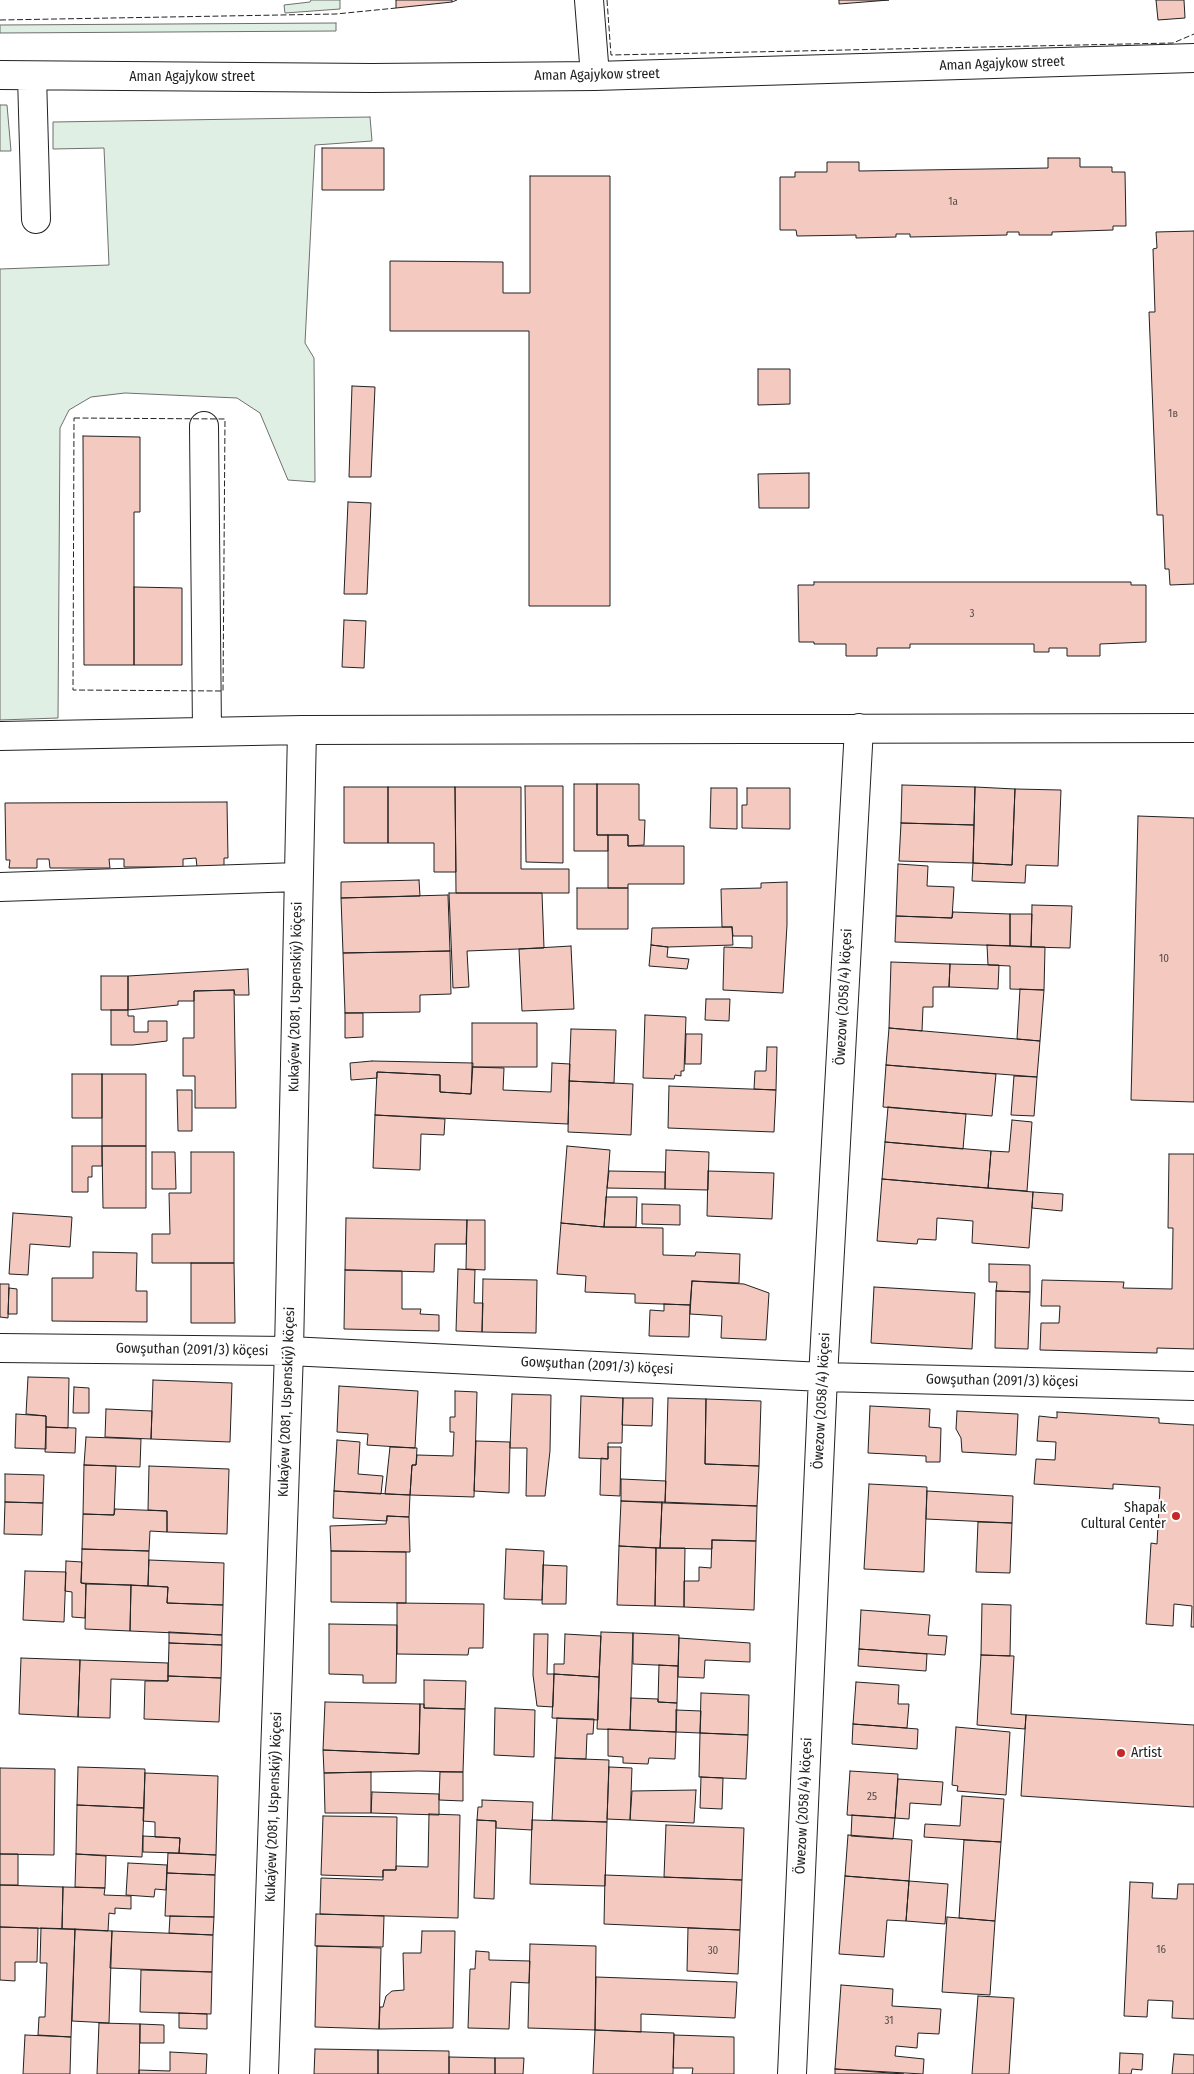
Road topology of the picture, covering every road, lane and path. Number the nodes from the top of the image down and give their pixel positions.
1 (589, 0) edge
2 (1194, 58) edge
3 (0, 75) edge
4 (32, 76) junction
5 (594, 76) junction
6 (36, 219) dead end
7 (204, 426) dead end
8 (859, 728) junction
9 (1194, 728) edge
10 (302, 730) junction
11 (207, 732) junction
12 (0, 736) edge
13 (298, 877) junction
14 (0, 887) edge
15 (0, 1348) edge
16 (289, 1351) junction
17 (823, 1376) junction
18 (1194, 1386) edge
19 (264, 2074) edge
20 (792, 2074) edge

1 - 5 street
2 - 5 street, Aman Agajykow street
3 - 4 street, Aman Agajykow street
4 - 5 street, Aman Agajykow street
4 - 6 street
7 - 11 street
8 - 9 street
8 - 10 street
8 - 17 street, Öwezow (2058/4) köçesi
10 - 11 street
10 - 13 street, Kukaýew (2081, Uspenskiý) köçesi
11 - 12 street
13 - 14 street
13 - 16 street, Kukaýew (2081, Uspenskiý) köçesi
15 - 16 street, Gowşuthan (2091/3) köçesi
16 - 17 street, Gowşuthan (2091/3) köçesi
16 - 19 street, Kukaýew (2081, Uspenskiý) köçesi
17 - 18 street, Gowşuthan (2091/3) köçesi
17 - 20 street, Öwezow (2058/4) köçesi

